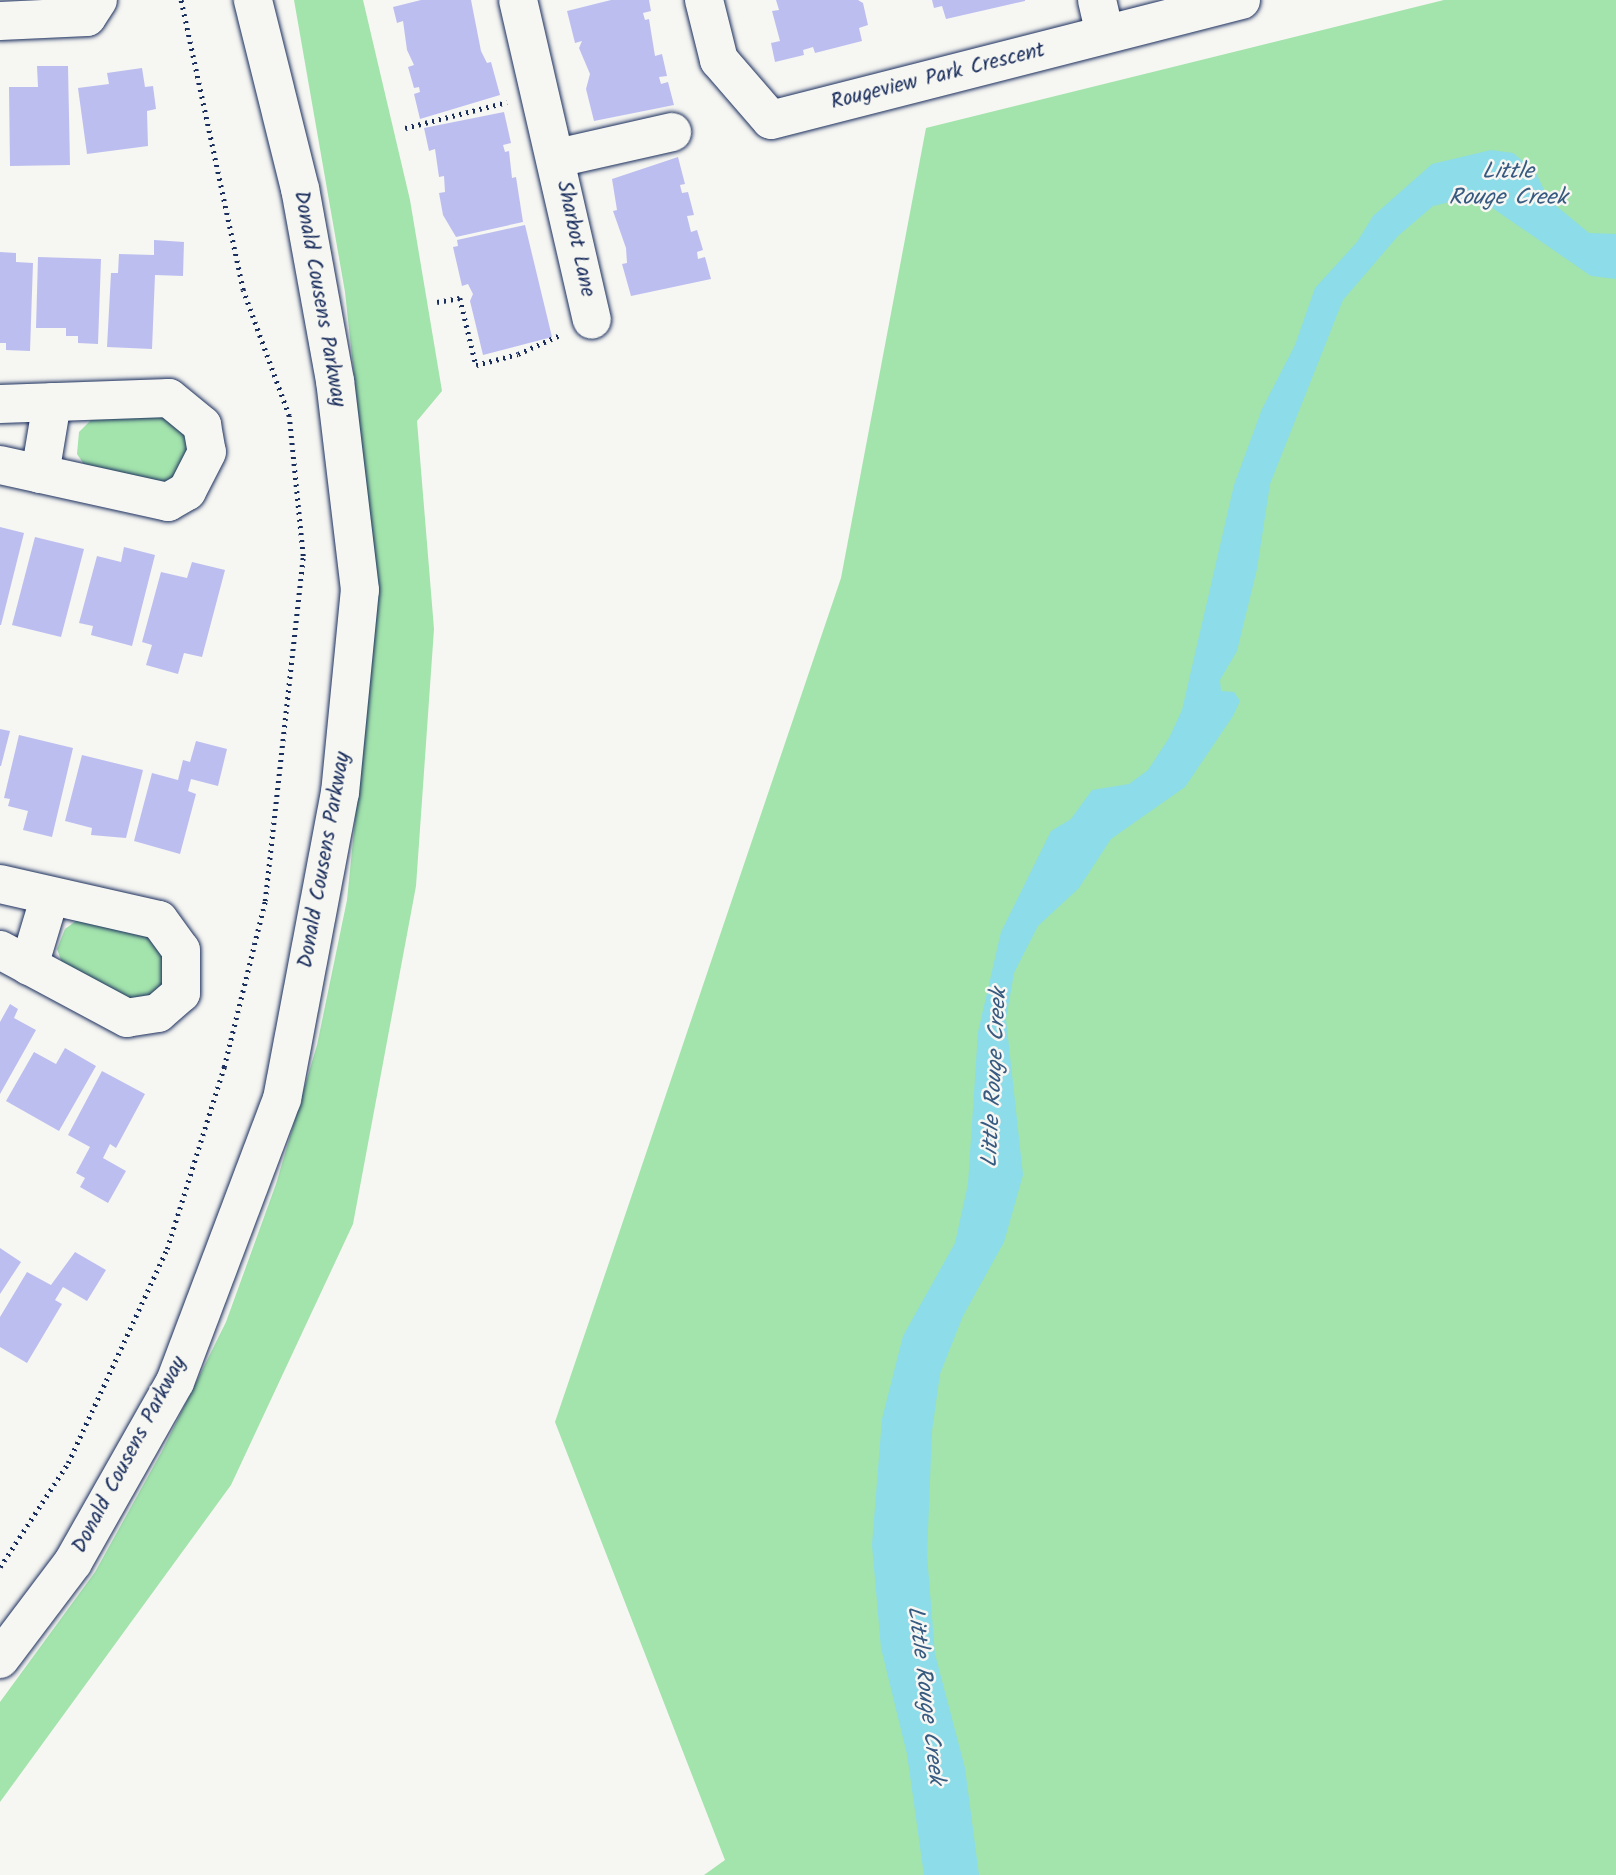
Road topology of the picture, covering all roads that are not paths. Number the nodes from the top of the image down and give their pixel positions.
1 (99, 0) edge
2 (253, 0) edge
3 (518, 0) edge
4 (704, 0) edge
5 (1241, 0) edge
6 (1101, 17) edge
7 (0, 21) edge
8 (672, 132) dead end
9 (557, 158) junction
10 (593, 320) road end
11 (52, 402) junction
12 (0, 404) edge
13 (0, 466) edge
14 (40, 474) junction
15 (0, 884) edge
16 (50, 896) junction
17 (14, 958) edge
18 (0, 1659) edge

1 - 7 street
2 - 18 street, Donald Cousens Parkway
3 - 9 street, Sharbot Lane
4 - 6 street, Rougeview Park Crescent
5 - 6 street, Rougeview Park Crescent
8 - 9 street, Sharbot Lane
9 - 10 street, Sharbot Lane
11 - 12 street
11 - 14 street
11 - 14 street
13 - 14 street
15 - 16 street
16 - 17 street
16 - 17 street

